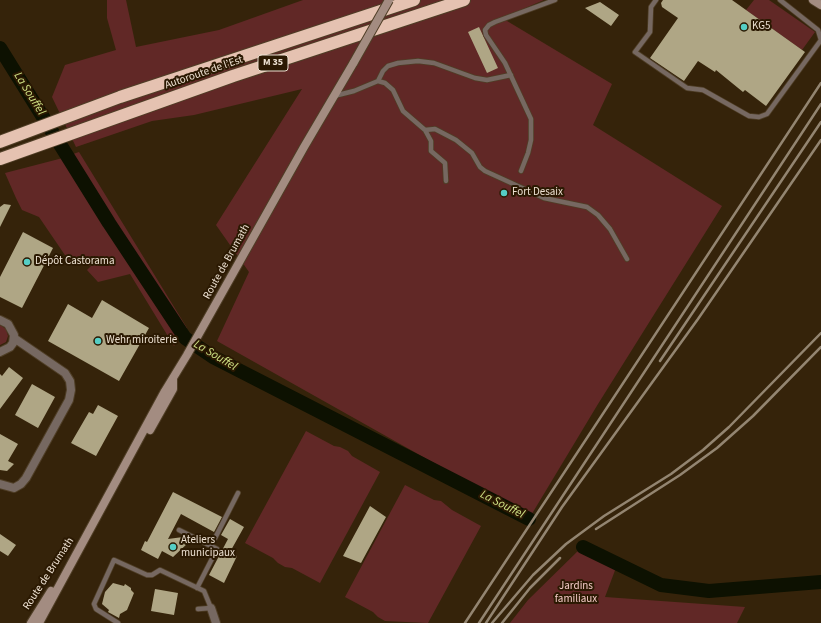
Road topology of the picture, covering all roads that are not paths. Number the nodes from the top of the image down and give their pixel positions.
1 (389, 0) edge
2 (414, 0) edge
3 (464, 0) edge
4 (555, 0) edge
5 (656, 0) edge
6 (780, 0) edge
7 (813, 0) edge
8 (821, 5) edge
9 (511, 75) junction
10 (378, 81) junction
11 (334, 96) junction
12 (425, 130) junction
13 (0, 142) edge
14 (0, 159) edge
15 (521, 171) dead end
16 (446, 181) dead end
17 (627, 259) dead end
18 (0, 320) edge
19 (14, 338) junction
20 (24, 346) junction
21 (10, 347) junction
22 (0, 352) edge
23 (0, 484) edge
24 (238, 493) dead end
25 (179, 530) dead end
26 (86, 536) junction
27 (211, 546) junction
28 (197, 588) junction
29 (210, 608) junction
30 (198, 609) dead end
31 (31, 623) edge
32 (39, 623) edge
33 (118, 623) edge
34 (216, 623) edge

1 - 11 main road, Route de Brumath, bridge
2 - 13 highway, Autoroute de l’Est / M 35
3 - 14 highway, Autoroute de l’Est / M 35
4 - 9 lane
5 - 6 lane
7 - 8 main road
9 - 10 lane
9 - 15 lane
10 - 11 lane
10 - 12 lane
11 - 26 main road, Route de Brumath
12 - 16 lane
12 - 17 lane
18 - 19 street
19 - 20 street
19 - 21 street
20 - 21 street
20 - 23 street
21 - 22 street
24 - 27 lane
25 - 27 lane
26 - 31 main road, Route de Brumath
26 - 32 main road, Route de Brumath
27 - 28 lane
28 - 29 lane
28 - 33 lane
29 - 30 lane
29 - 34 street

